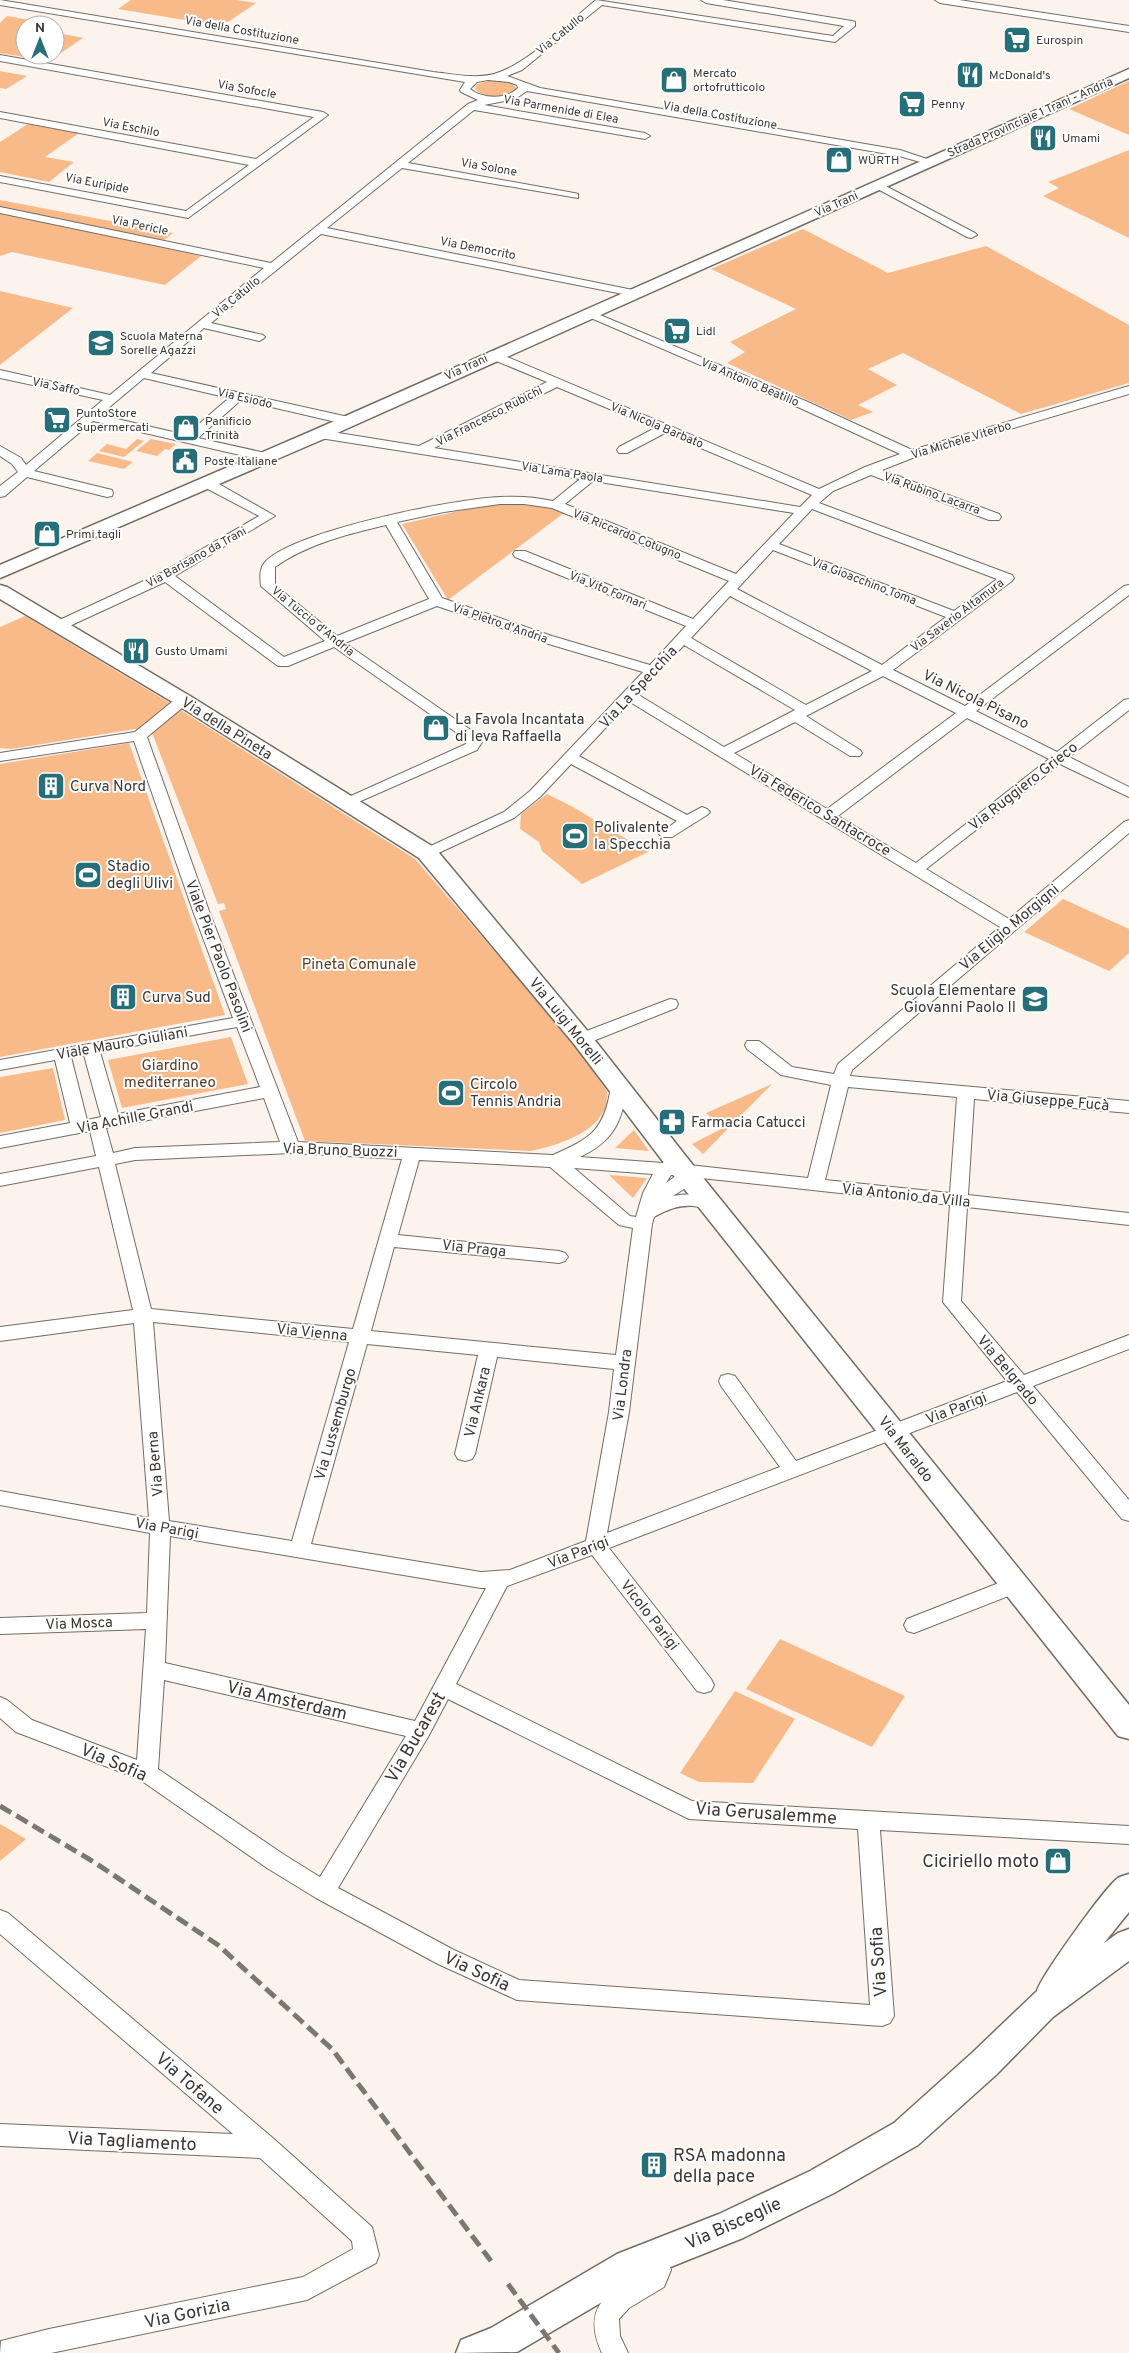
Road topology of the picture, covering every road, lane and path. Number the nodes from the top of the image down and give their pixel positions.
1 (706, 0) edge
2 (940, 0) edge
3 (601, 1) edge
4 (0, 2) edge
5 (0, 7) edge
6 (1129, 29) edge
7 (0, 58) edge
8 (518, 68) junction
9 (1129, 73) edge
10 (494, 77) junction
11 (481, 78) junction
12 (520, 84) junction
13 (516, 95) junction
14 (470, 98) junction
15 (492, 99) joint
16 (0, 115) edge
17 (645, 136) dead end
18 (926, 161) junction
19 (258, 163) junction
20 (399, 164) junction
21 (0, 178) edge
22 (878, 185) junction
23 (574, 196) dead end
24 (0, 210) edge
25 (188, 215) joint
26 (318, 230) junction
27 (971, 234) dead end
28 (274, 267) junction
29 (633, 293) junction
30 (588, 313) junction
31 (202, 324) junction
32 (259, 337) dead end
33 (493, 355) junction
34 (0, 374) edge
35 (141, 374) junction
36 (557, 382) junction
37 (1129, 390) edge
38 (238, 396) junction
39 (113, 399) junction
40 (91, 417) junction
41 (349, 421) junction
42 (665, 428) junction
43 (320, 434) junction
44 (189, 439) junction
45 (0, 450) edge
46 (421, 450) junction
47 (623, 450) dead end
48 (911, 454) junction
49 (266, 457) junction
50 (869, 470) junction
51 (24, 473) junction
52 (590, 477) junction
53 (207, 483) junction
54 (0, 493) edge
55 (107, 493) dead end
56 (811, 503) junction
57 (556, 505) junction
58 (994, 516) dead end
59 (390, 520) junction
60 (771, 545) junction
61 (520, 554) dead end
62 (0, 572) edge
63 (166, 576) junction
64 (734, 585) junction
65 (1129, 589) edge
66 (0, 591) edge
67 (437, 601) junction
68 (957, 617) junction
69 (696, 625) junction
70 (58, 626) junction
71 (683, 639) junction
72 (335, 642) junction
73 (653, 670) junction
74 (883, 671) junction
75 (630, 695) junction
76 (183, 700) junction
77 (1129, 703) edge
78 (966, 712) junction
79 (802, 713) junction
80 (139, 736) junction
81 (725, 752) junction
82 (855, 753) dead end
83 (0, 757) edge
84 (571, 758) junction
85 (1059, 758) junction
86 (1129, 793) edge
87 (347, 803) junction
88 (702, 812) dead end
89 (829, 815) junction
90 (688, 821) junction
91 (1129, 825) edge
92 (667, 834) dead end
93 (427, 852) junction
94 (917, 869) junction
95 (447, 875) joint
96 (1009, 926) junction
97 (670, 1004) dead end
98 (244, 1021) junction
99 (582, 1039) junction
100 (753, 1045) dead end
101 (91, 1049) junction
102 (62, 1054) junction
103 (0, 1065) edge
104 (840, 1081) junction
105 (618, 1087) junction
106 (270, 1091) junction
107 (966, 1093) junction
108 (1129, 1108) edge
109 (96, 1124) junction
110 (0, 1142) edge
111 (291, 1147) junction
112 (412, 1153) junction
113 (105, 1160) junction
114 (554, 1160) junction
115 (682, 1169) junction
116 (0, 1180) edge
117 (815, 1186) junction
118 (959, 1201) junction
119 (711, 1203) junction
120 (645, 1218) junction
121 (1129, 1219) edge
122 (389, 1240) junction
123 (559, 1257) dead end
124 (143, 1316) junction
125 (0, 1334) edge
126 (360, 1336) junction
127 (1129, 1342) edge
128 (489, 1349) junction
129 (624, 1363) junction
130 (728, 1381) dead end
131 (1019, 1384) junction
132 (893, 1432) junction
133 (465, 1454) dead end
134 (792, 1470) junction
135 (0, 1498) edge
136 (1129, 1514) edge
137 (160, 1527) junction
138 (595, 1545) junction
139 (299, 1550) junction
140 (500, 1580) junction
141 (1014, 1585) junction
142 (157, 1621) junction
143 (914, 1625) dead end
144 (0, 1626) edge
145 (154, 1669) junction
146 (704, 1685) dead end
147 (443, 1687) junction
148 (0, 1706) edge
149 (1129, 1727) edge
150 (420, 1731) junction
151 (147, 1773) junction
152 (868, 1820) junction
153 (1125, 1837) edge
154 (1129, 1888) edge
155 (324, 1891) junction
156 (0, 1920) edge
157 (1129, 1943) edge
158 (1041, 2007) junction
159 (0, 2135) edge
160 (264, 2147) junction
161 (367, 2256) joint
162 (655, 2256) junction
163 (1, 2353) edge
164 (474, 2353) edge
165 (615, 2353) edge

1 - 3 street
2 - 6 street
3 - 8 street, Via Catullo
4 - 11 street, Via della Costituzione
5 - 14 street, Via della Costituzione
7 - 19 street, Via Sofocle
8 - 10 street, Via Catullo
8 - 12 street
9 - 18 main road, Strada Provinciale 1 Trani - Andria
10 - 11 street, Via della Costituzione
10 - 12 street, Via della Costituzione
11 - 14 street, Via della Costituzione
12 - 13 street
12 - 18 street, Via della Costituzione
13 - 15 street, Via della Costituzione
13 - 18 street, Via della Costituzione
14 - 15 street, Via Catullo
14 - 17 street, Via Parmenide di Elea
14 - 20 street, Via Catullo
16 - 19 street, Via Eschilo
18 - 22 main road, Via Trani
19 - 25 street, Via Sofocle
20 - 23 street, Via Solone
20 - 26 street, Via Catullo
21 - 25 street, Via Euripide
22 - 27 street
22 - 29 main road, Via Trani
24 - 28 street, Via Pericle
26 - 28 street, Via Catullo
26 - 29 street, Via Democrito
28 - 31 street, Via Catullo
29 - 30 main road, Via Trani
30 - 33 main road, Via Trani
30 - 48 street, Via Antonio Beatillo
31 - 32 street
31 - 35 street, Via Catullo
33 - 36 street, Via Nicola Barbato
33 - 41 main road, Via Trani
34 - 39 street, Via Saffo
35 - 38 street, Via Esiodo
35 - 39 street, Via Catullo
36 - 42 street, Via Nicola Barbato
36 - 46 street, Via Francesco Rubichi
37 - 48 street, Via Michele Viterbo
38 - 41 street, Via Esiodo
38 - 44 street
39 - 40 street, Via Catullo
40 - 44 street
40 - 51 street, Via Catullo
41 - 43 main road, Via Trani
42 - 47 street
42 - 56 street, Via Nicola Barbato
43 - 46 street, Via Lama Paola
43 - 49 main road, Via Trani
44 - 49 street
45 - 51 street
46 - 52 street, Via Lama Paola
48 - 50 street, Via Michele Viterbo
49 - 53 main road, Via Trani
50 - 56 street, Via Michele Viterbo
50 - 58 street, Via Rubino Lacarra
51 - 54 street, Via Catullo
51 - 55 street
52 - 56 street, Via Lama Paola
52 - 57 street, Via Riccardo Cotugno
53 - 62 main road, Via Trani
53 - 63 street, Via Barisano da Trani
56 - 60 street, Via La Specchia
56 - 68 street, Via Saverio Altamura
57 - 59 street, Via Tuccio d'Andria
57 - 64 street, Via Riccardo Cotugno
59 - 67 street, Via Pietro d'Andria
59 - 72 street, Via Tuccio d'Andria
60 - 64 street, Via La Specchia
60 - 68 street, Via Gioacchino Toma
61 - 69 street, Via Vito Fornari
63 - 70 street, Via Barisano da Trani
63 - 72 street
64 - 69 street, Via La Specchia
64 - 74 street, Via Nicola Pisano
65 - 78 street
66 - 70 main road, Via della Pineta
67 - 72 street
67 - 73 street, Via Pietro d'Andria
68 - 74 street, Via Saverio Altamura
69 - 71 street, Via La Specchia
70 - 76 main road, Via della Pineta
71 - 73 street, Via La Specchia
71 - 79 street
72 - 87 street, Via Tuccio d'Andria
73 - 75 street, Via La Specchia
74 - 78 street, Via Nicola Pisano
74 - 79 street, Via Saverio Altamura
75 - 81 street, Via Federico Santacroce
75 - 84 street, Via La Specchia
76 - 80 street
76 - 87 main road, Via della Pineta
77 - 85 street, Via Ruggiero Grieco
78 - 85 street, Via Nicola Pisano
78 - 89 street
79 - 81 street, Via Saverio Altamura
79 - 82 street
80 - 83 street
80 - 98 street, Viale Pier Paolo Pasolini
81 - 89 street, Via Federico Santacroce
84 - 90 street
84 - 93 street, Via La Specchia
85 - 86 street, Via Nicola Pisano
85 - 94 street, Via Ruggiero Grieco
87 - 93 main road, Via della Pineta
88 - 90 street
89 - 94 street, Via Federico Santacroce
90 - 92 street
91 - 96 street, Via Eligio Morgigni
93 - 95 main road, Via della Pineta
94 - 96 street, Via Federico Santacroce
95 - 99 main road, Via Luigi Morelli
96 - 104 street, Via Eligio Morgigni
97 - 99 street
98 - 101 street, Viale Mauro Giuliani
98 - 106 street, Viale Pier Paolo Pasolini
99 - 105 main road, Via Luigi Morelli
100 - 104 street, Via Giuseppe Fucà
101 - 102 street, Viale Mauro Giuliani
101 - 109 street
102 - 103 street, Viale Mauro Giuliani
102 - 109 street
104 - 107 street, Via Giuseppe Fucà
104 - 117 street, Via Eligio Morgigni
105 - 114 street
105 - 115 main road, Via Luigi Morelli
106 - 109 street, Via Achille Grandi
106 - 111 street, Viale Pier Paolo Pasolini
107 - 108 street, Via Giuseppe Fucà
107 - 118 street, Via Giuseppe Fucà
109 - 110 street, Via Achille Grandi
109 - 113 street, Via Berna
111 - 112 street, Via Bruno Buozzi
111 - 113 street, Via Bruno Buozzi
112 - 114 street, Via Bruno Buozzi
112 - 122 street, Via Lussemburgo
113 - 116 street, Via Bruno Buozzi
113 - 124 street, Via Berna
114 - 115 street, Via Bruno Buozzi
114 - 120 street
115 - 117 street, Via Antonio da Villa
115 - 119 main road, Via Maraldo
115 - 120 street
117 - 118 street, Via Antonio da Villa
118 - 121 street, Via Antonio da Villa
118 - 131 street, Via Belgrado
119 - 120 street
119 - 132 main road, Via Maraldo
120 - 129 street, Via Londra
122 - 123 street, Via Praga
122 - 126 street, Via Lussemburgo
124 - 125 street, Via Vienna
124 - 126 street, Via Vienna
124 - 137 street, Via Berna
126 - 128 street, Via Vienna
126 - 139 street, Via Lussemburgo
127 - 131 street, Via Parigi
128 - 129 street, Via Vienna
128 - 133 street, Via Ankara
129 - 138 street, Via Londra
130 - 134 street
131 - 132 street, Via Parigi
131 - 136 street, Via Belgrado
132 - 134 street, Via Parigi
132 - 141 main road, Via Maraldo
134 - 138 street, Via Parigi
135 - 137 street, Via Parigi
137 - 139 street, Via Parigi
137 - 142 street, Via Berna
138 - 140 street, Via Parigi
138 - 146 street, Vicolo Parigi
139 - 140 street, Via Parigi
140 - 147 street, Via Bucarest
141 - 143 street
141 - 149 main road, Via Maraldo
142 - 144 street, Via Mosca
142 - 145 street, Via Berna
145 - 150 street, Via Amsterdam
145 - 151 street, Via Berna
147 - 150 street, Via Bucarest
147 - 152 street, Via Gerusalemme
148 - 151 street, Via Sofia
150 - 155 street, Via Bucarest
151 - 155 street, Via Sofia
152 - 153 street, Via Gerusalemme
152 - 155 street, Via Sofia
154 - 158 main road, Via Bisceglie
156 - 160 street, Via Tofane
157 - 158 main road, Via Bisceglie
158 - 162 main road, Via Bisceglie
159 - 160 street, Via Tagliamento
160 - 161 street, Via Tofane
161 - 163 street, Via Gorizia
162 - 164 main road, Via Bisceglie
162 - 165 street

